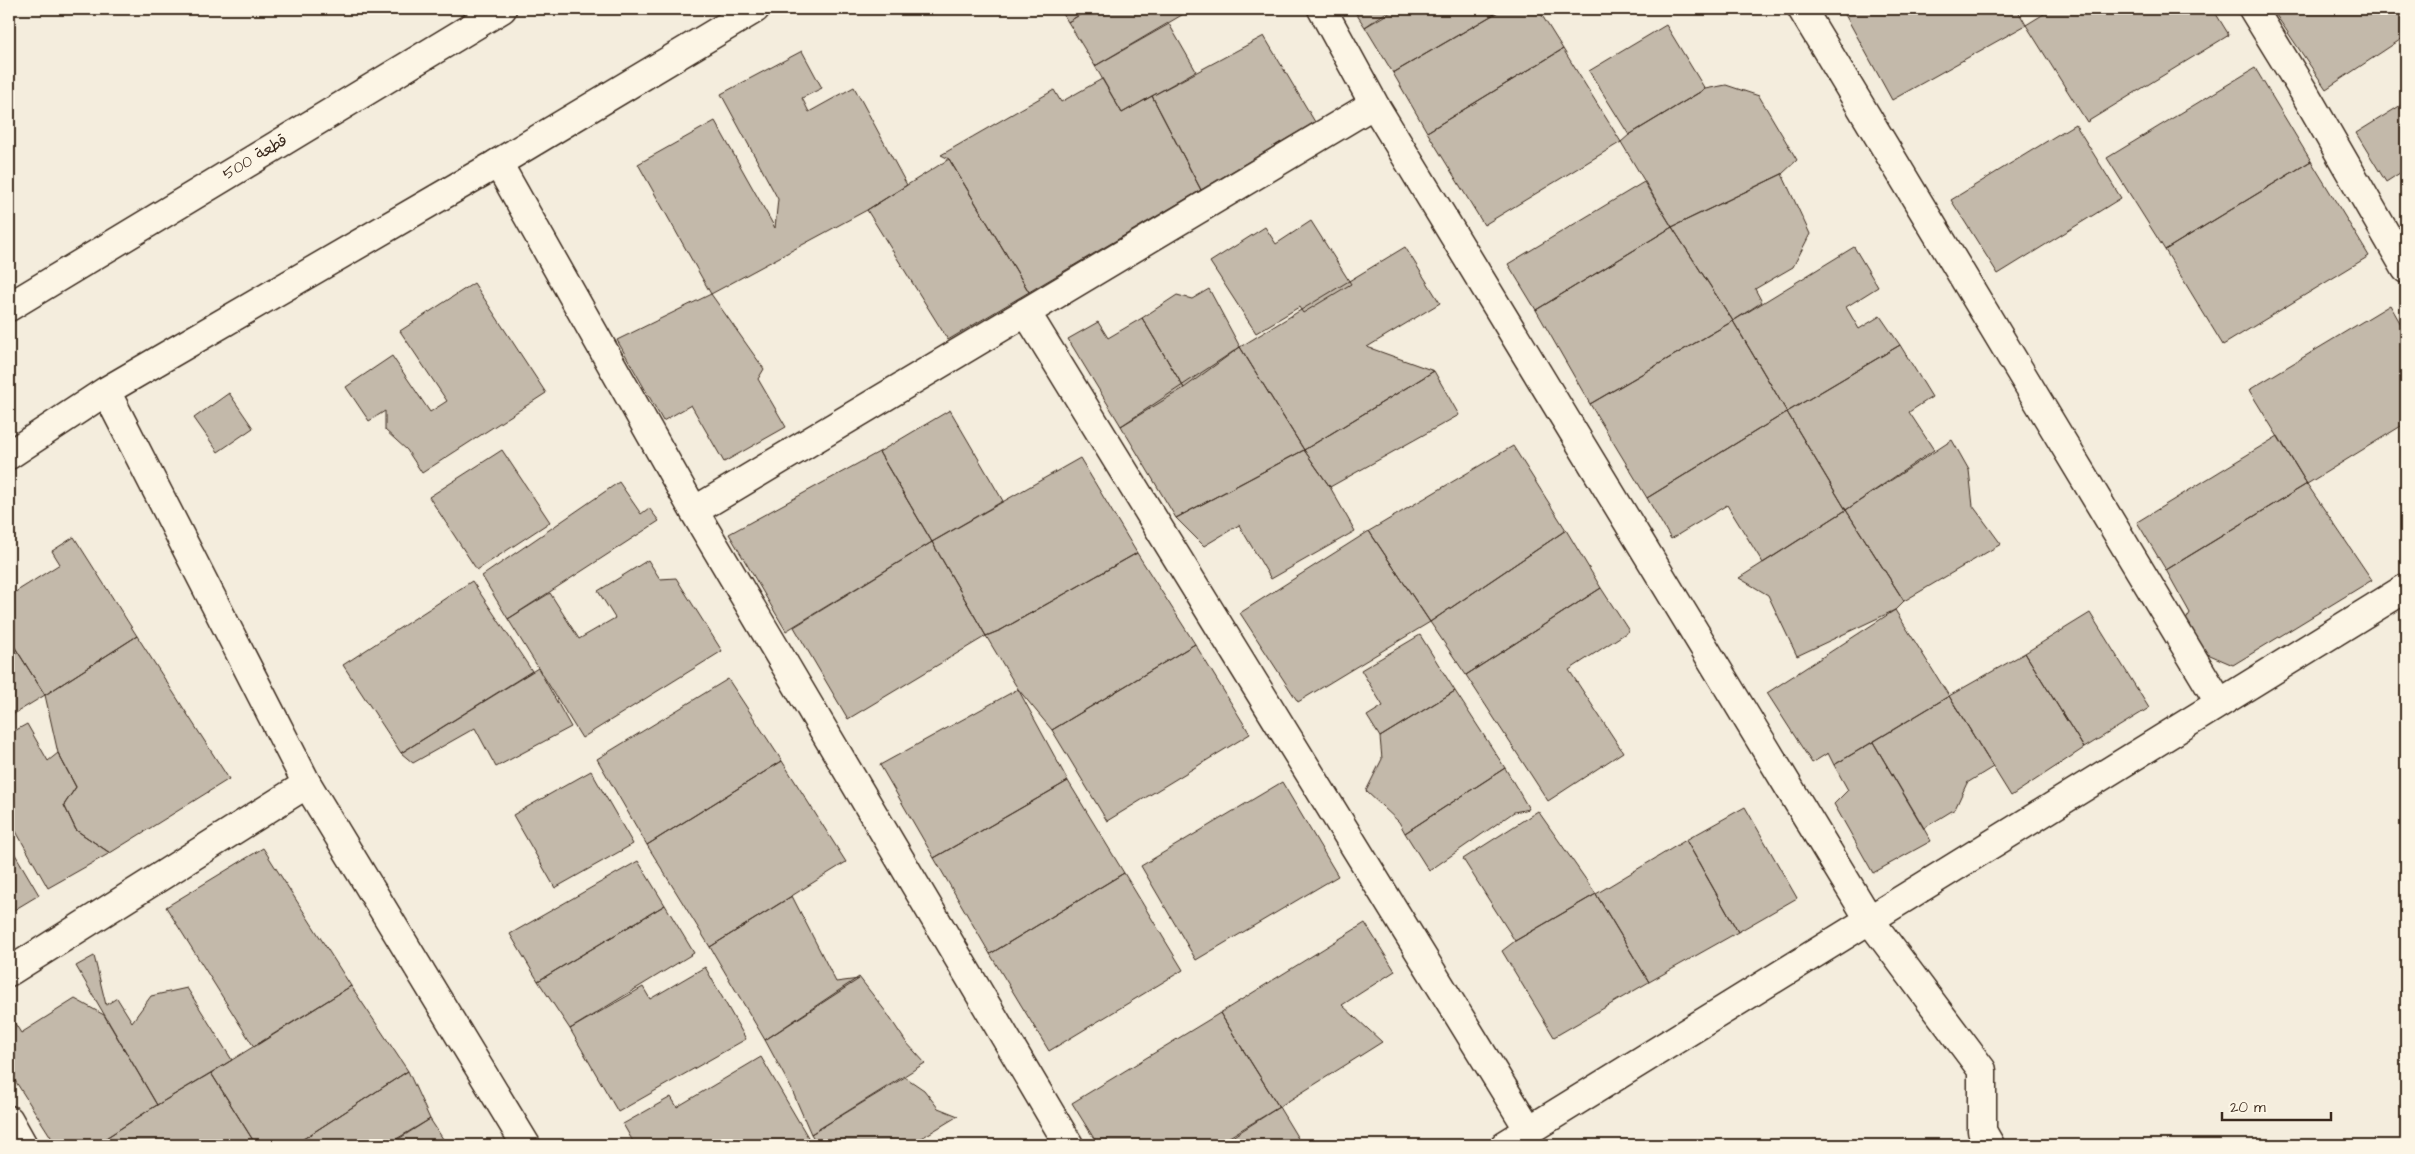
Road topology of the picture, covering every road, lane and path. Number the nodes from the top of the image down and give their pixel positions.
1 (502, 9) edge
2 (755, 9) edge
3 (1322, 9) edge
4 (1802, 9) edge
5 (2253, 9) edge
6 (1374, 104) junction
7 (498, 163) junction
8 (2406, 269) edge
9 (9, 307) edge
10 (1026, 312) junction
11 (106, 391) junction
12 (9, 455) edge
13 (694, 511) junction
14 (2406, 588) edge
15 (2219, 702) junction
16 (307, 784) junction
17 (1869, 919) junction
18 (9, 972) edge
19 (9, 1120) edge
20 (1529, 1130) junction
21 (23, 1145) edge
22 (526, 1145) edge
23 (1069, 1145) edge
24 (1505, 1145) edge
25 (1990, 1145) edge

1 - 9 street, قطعة 500
2 - 7 street
3 - 6 street
4 - 15 street
5 - 8 street
6 - 10 street
6 - 17 street
7 - 11 street
7 - 13 street
10 - 13 street
10 - 20 street
11 - 12 street
11 - 16 street
13 - 23 street
14 - 15 street
15 - 17 street
16 - 18 street
16 - 22 street
17 - 20 street
17 - 25 street
19 - 21 street
20 - 24 street

